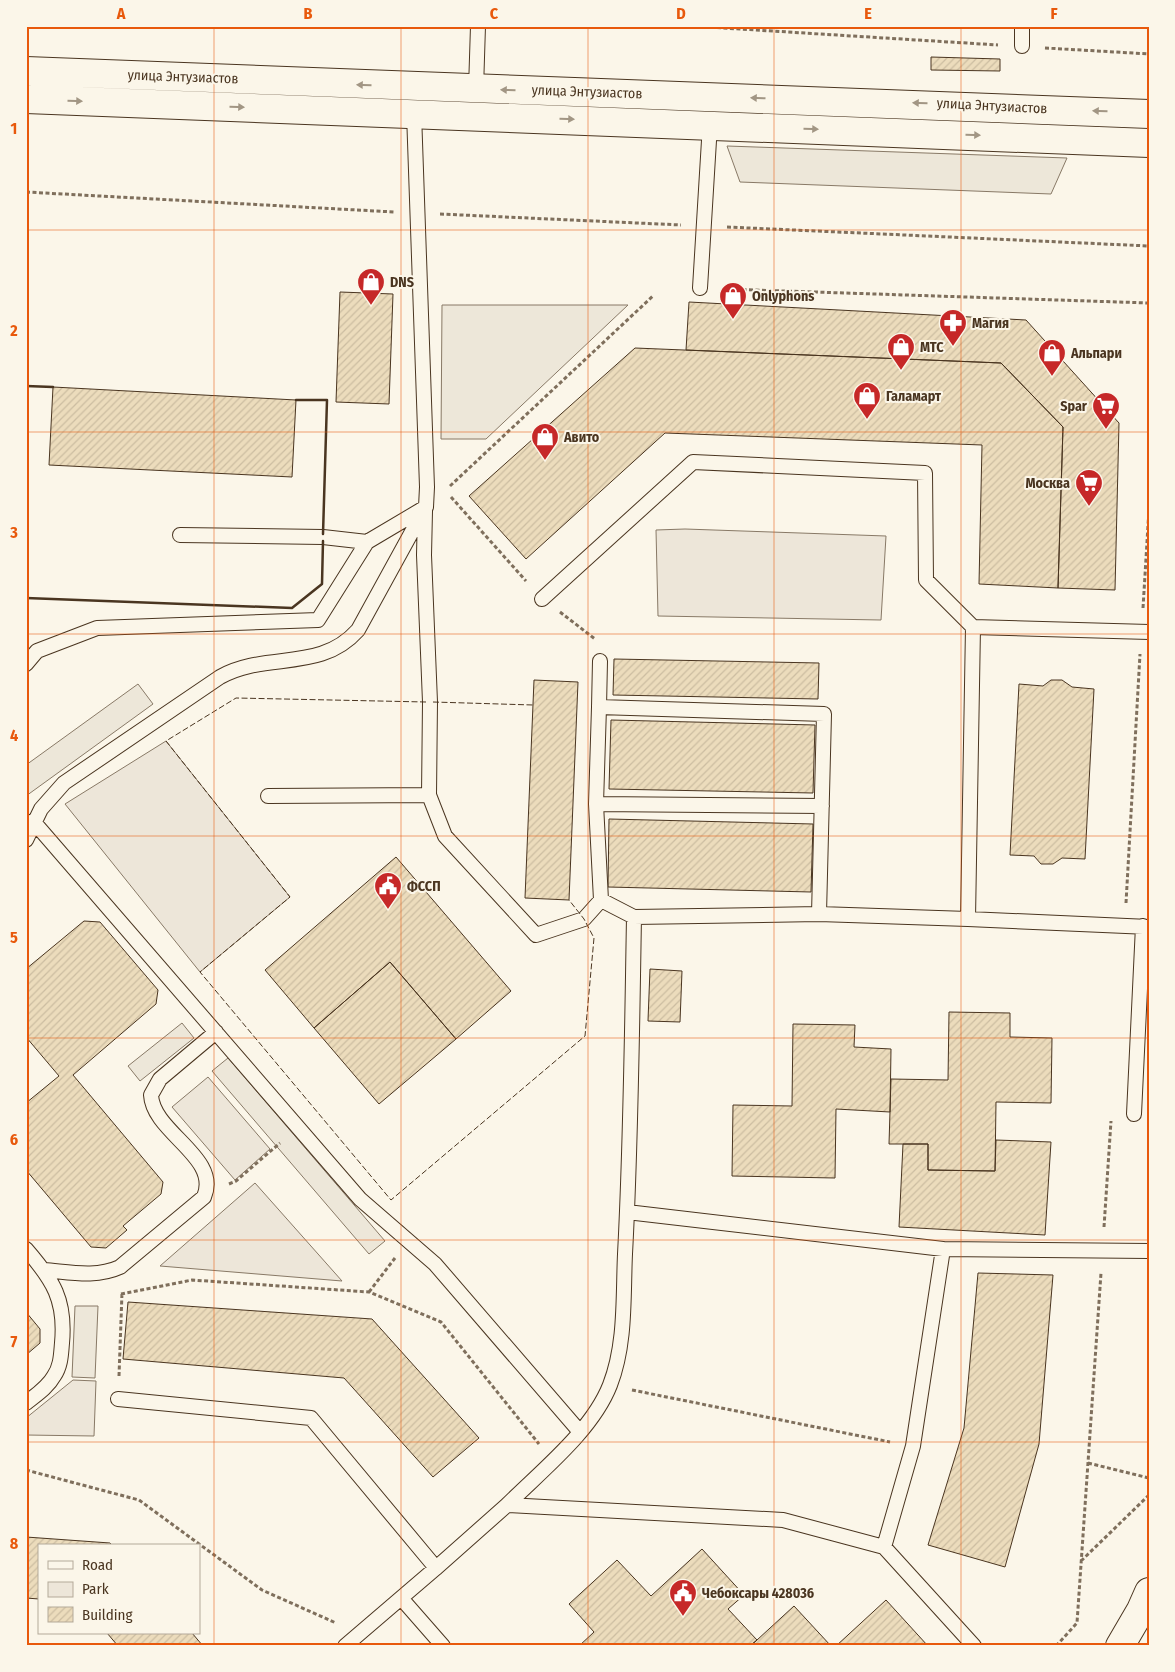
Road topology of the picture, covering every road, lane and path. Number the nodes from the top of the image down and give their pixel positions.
1 (478, 26) edge
2 (690, 26) edge
3 (1022, 26) edge
4 (1022, 46) junction
5 (1149, 54) edge
6 (26, 71) edge
7 (476, 89) junction
8 (26, 99) edge
9 (413, 100) junction
10 (1149, 114) edge
11 (475, 116) junction
12 (710, 124) junction
13 (1149, 142) edge
14 (26, 192) edge
15 (418, 213) junction
16 (703, 226) junction
17 (1149, 246) edge
18 (700, 288) joint
19 (654, 295) dead end
20 (1149, 303) edge
21 (426, 507) junction
22 (180, 535) dead end
23 (368, 542) junction
24 (542, 599) junction
25 (974, 627) junction
26 (1149, 632) edge
27 (599, 641) dead end
28 (600, 661) dead end
29 (26, 664) edge
30 (599, 707) junction
31 (429, 795) junction
32 (268, 796) dead end
33 (596, 804) junction
34 (822, 806) junction
35 (33, 822) junction
36 (26, 840) edge
37 (601, 900) junction
38 (819, 914) junction
39 (634, 917) junction
40 (968, 919) junction
41 (1146, 927) edge
42 (216, 1032) junction
43 (1134, 1114) dead end
44 (298, 1128) junction
45 (208, 1189) junction
46 (627, 1212) junction
47 (408, 1241) junction
48 (26, 1249) edge
49 (943, 1249) junction
50 (1149, 1251) edge
51 (129, 1262) junction
52 (44, 1270) junction
53 (370, 1292) junction
54 (121, 1294) junction
55 (610, 1386) junction
56 (118, 1399) joint
57 (26, 1403) edge
58 (580, 1432) junction
59 (913, 1446) junction
60 (552, 1460) junction
61 (1088, 1463) dead end
62 (26, 1470) edge
63 (1149, 1478) edge
64 (1149, 1495) edge
65 (507, 1505) junction
66 (199, 1544) edge
67 (200, 1545) edge
68 (884, 1547) junction
69 (1081, 1561) dead end
70 (436, 1568) junction
71 (1149, 1592) edge
72 (401, 1598) junction
73 (360, 1633) junction
74 (345, 1646) edge
75 (443, 1646) edge
76 (974, 1646) edge
77 (1120, 1646) edge

1 - 7 lane
2 - 4 path
3 - 4 lane
4 - 5 path
9 -> 6 main road, улица Энтузиастов
7 - 9 main road, улица Энтузиастов
10 -> 7 main road, улица Энтузиастов
7 - 11 main road
8 -> 9 main road, улица Энтузиастов
9 - 11 main road, улица Энтузиастов
9 - 15 lane
11 -> 12 main road, улица Энтузиастов
12 -> 13 main road, улица Энтузиастов
12 - 16 lane
14 - 15 path
15 - 16 path
15 - 21 lane
16 - 17 path
16 - 18 lane
18 - 20 path
19 - 24 path
21 - 23 lane
21 - 31 lane
21 - 35 lane
22 - 23 lane
23 - 29 lane
24 - 25 lane
24 - 27 path
25 - 26 lane
25 - 40 lane
28 - 30 lane
30 - 33 lane
30 - 34 lane
31 - 32 lane
31 - 37 lane
33 - 34 lane
33 - 37 lane
34 - 38 lane
35 - 36 lane
35 - 42 lane
37 - 39 lane
38 - 39 lane
38 - 40 lane
39 - 46 lane
40 - 41 lane
41 - 43 lane
42 - 44 lane
42 - 45 lane
44 - 45 path
44 - 47 lane
45 - 51 lane
46 - 49 lane
46 - 55 lane
47 - 53 path
47 - 58 lane
48 - 52 lane
49 - 50 lane
49 - 59 lane
51 - 52 lane
51 - 54 path
52 - 57 lane
53 - 54 path
53 - 60 path
54 - 56 path
55 - 58 lane
55 - 59 path
56 - 70 lane
58 - 60 lane
59 - 68 lane
60 - 65 lane
61 - 63 path
62 - 66 path
64 - 69 path
65 - 68 lane
65 - 70 lane
67 - 73 path
68 - 76 lane
70 - 72 lane
71 - 77 main road
72 - 73 lane
72 - 75 lane
73 - 74 lane

